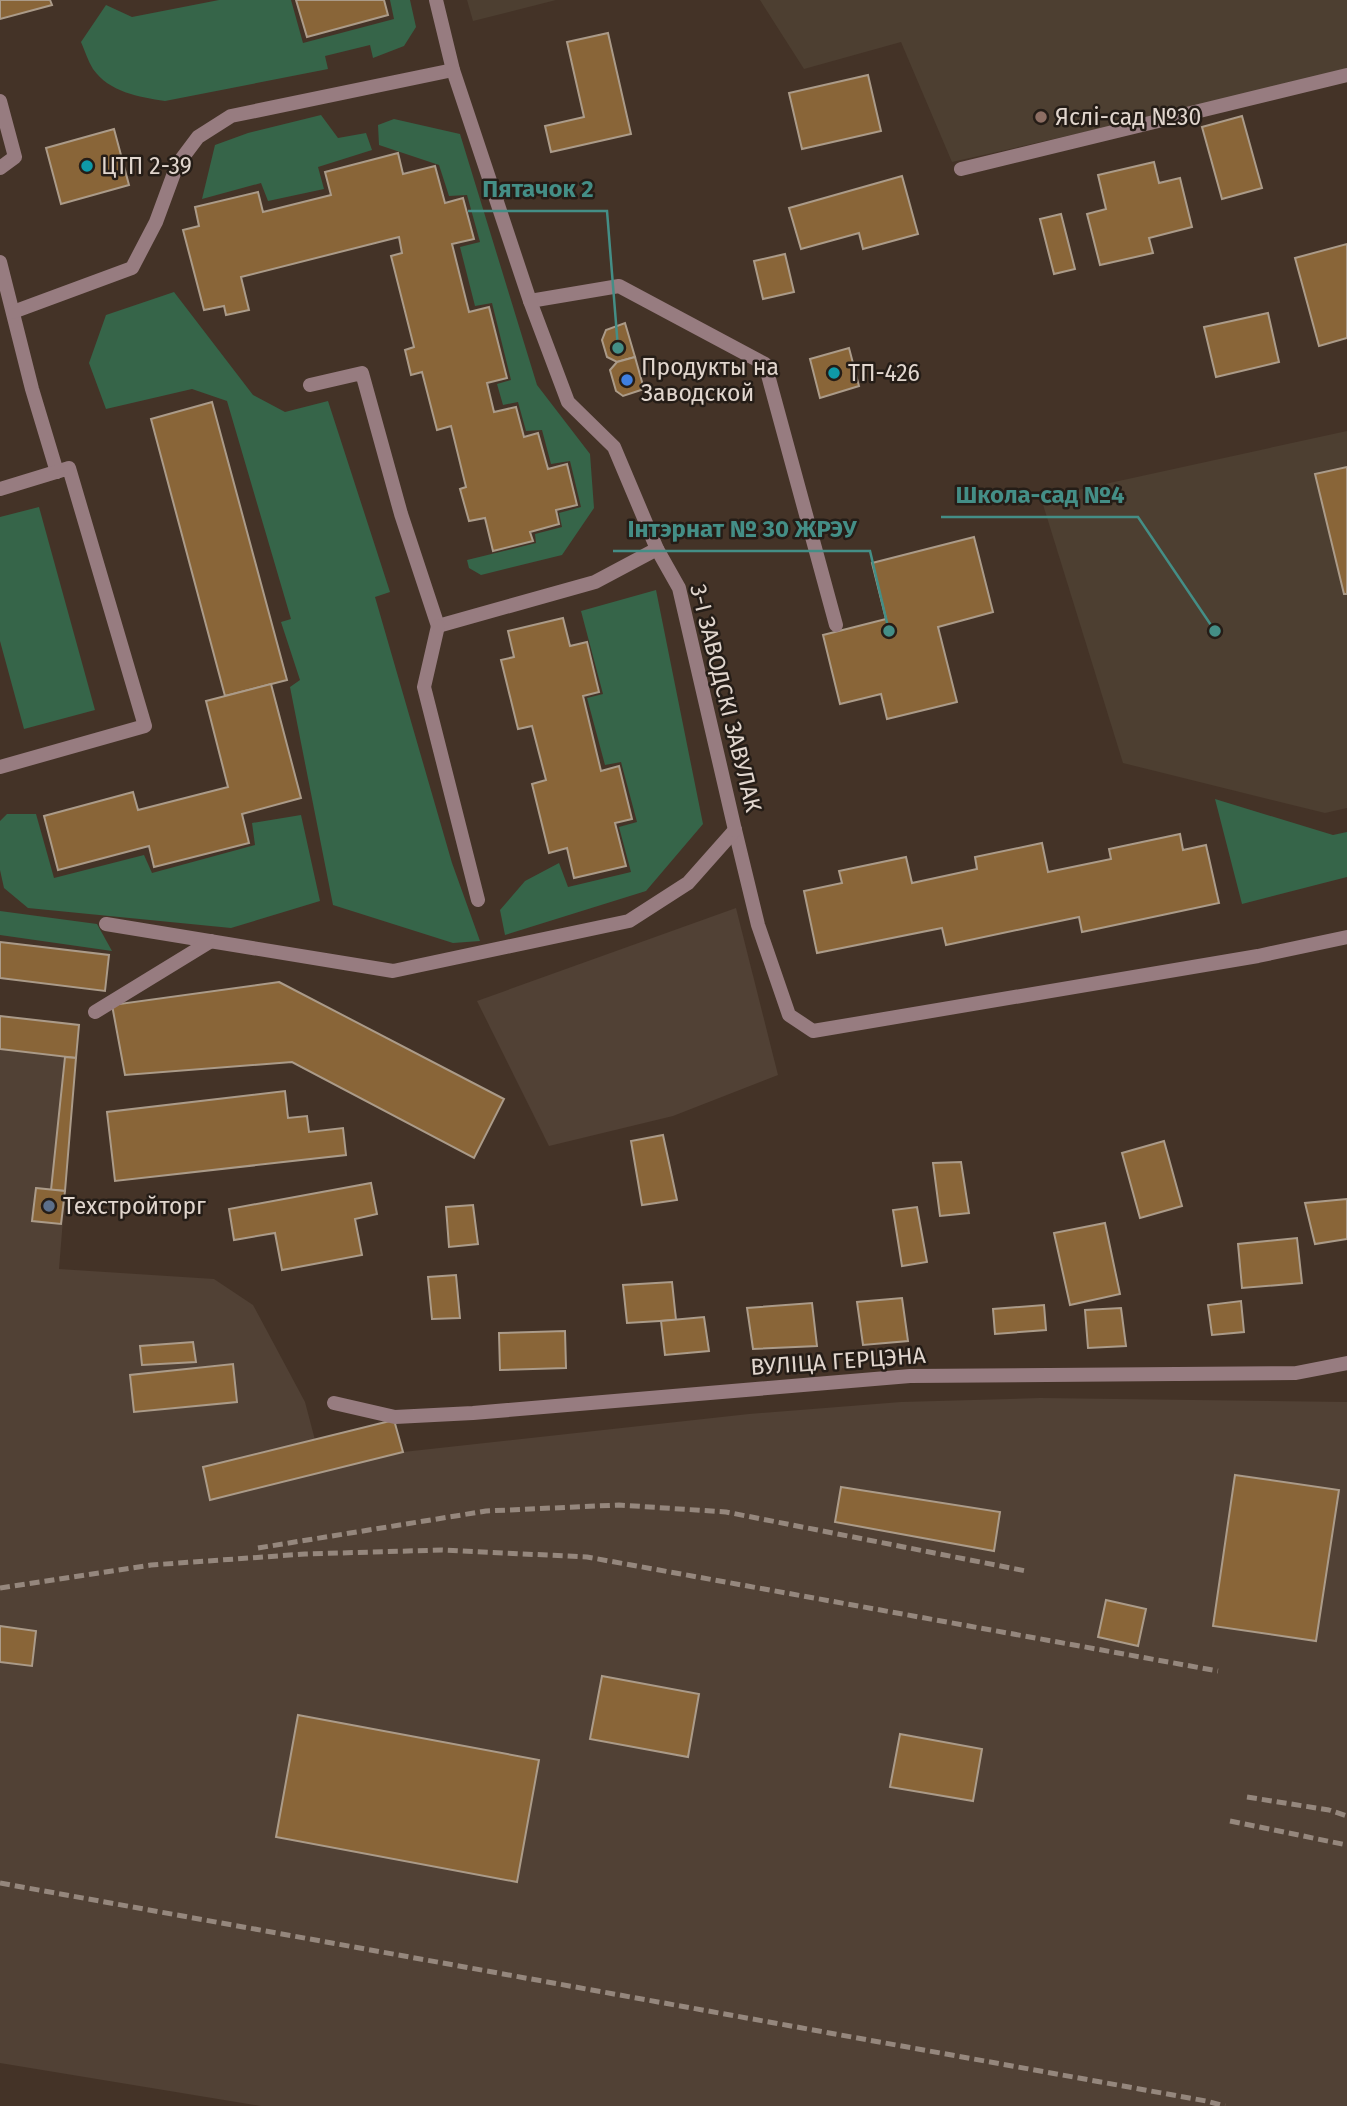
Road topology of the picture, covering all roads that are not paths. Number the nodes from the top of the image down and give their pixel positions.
1 (436, 0) edge
2 (453, 70) junction
3 (1347, 75) edge
4 (0, 101) edge
5 (0, 168) edge
6 (961, 169) dead end
7 (0, 262) edge
8 (530, 301) junction
9 (13, 312) junction
10 (310, 385) dead end
11 (57, 472) junction
12 (0, 489) edge
13 (657, 549) junction
14 (836, 625) dead end
15 (438, 626) junction
16 (0, 767) edge
17 (735, 830) junction
18 (478, 900) dead end
19 (106, 925) dead end
20 (1347, 937) edge
21 (211, 941) junction
22 (95, 1012) dead end
23 (1347, 1363) edge
24 (334, 1403) dead end

1 - 2 street, 3-І ЗАВОДСКІ ЗАВУЛАК
2 - 8 street, 3-І ЗАВОДСКІ ЗАВУЛАК
2 - 9 street
3 - 6 street
4 - 5 street
7 - 9 street
8 - 13 street, 3-І ЗАВОДСКІ ЗАВУЛАК
8 - 14 street
9 - 11 street
10 - 15 street
11 - 12 street
11 - 16 street
13 - 15 street
13 - 17 street, 3-І ЗАВОДСКІ ЗАВУЛАК
15 - 18 street
17 - 20 street, 3-І ЗАВОДСКІ ЗАВУЛАК
17 - 21 street
19 - 21 street
21 - 22 street
23 - 24 street, ВУЛІЦА ГЕРЦЭНА

